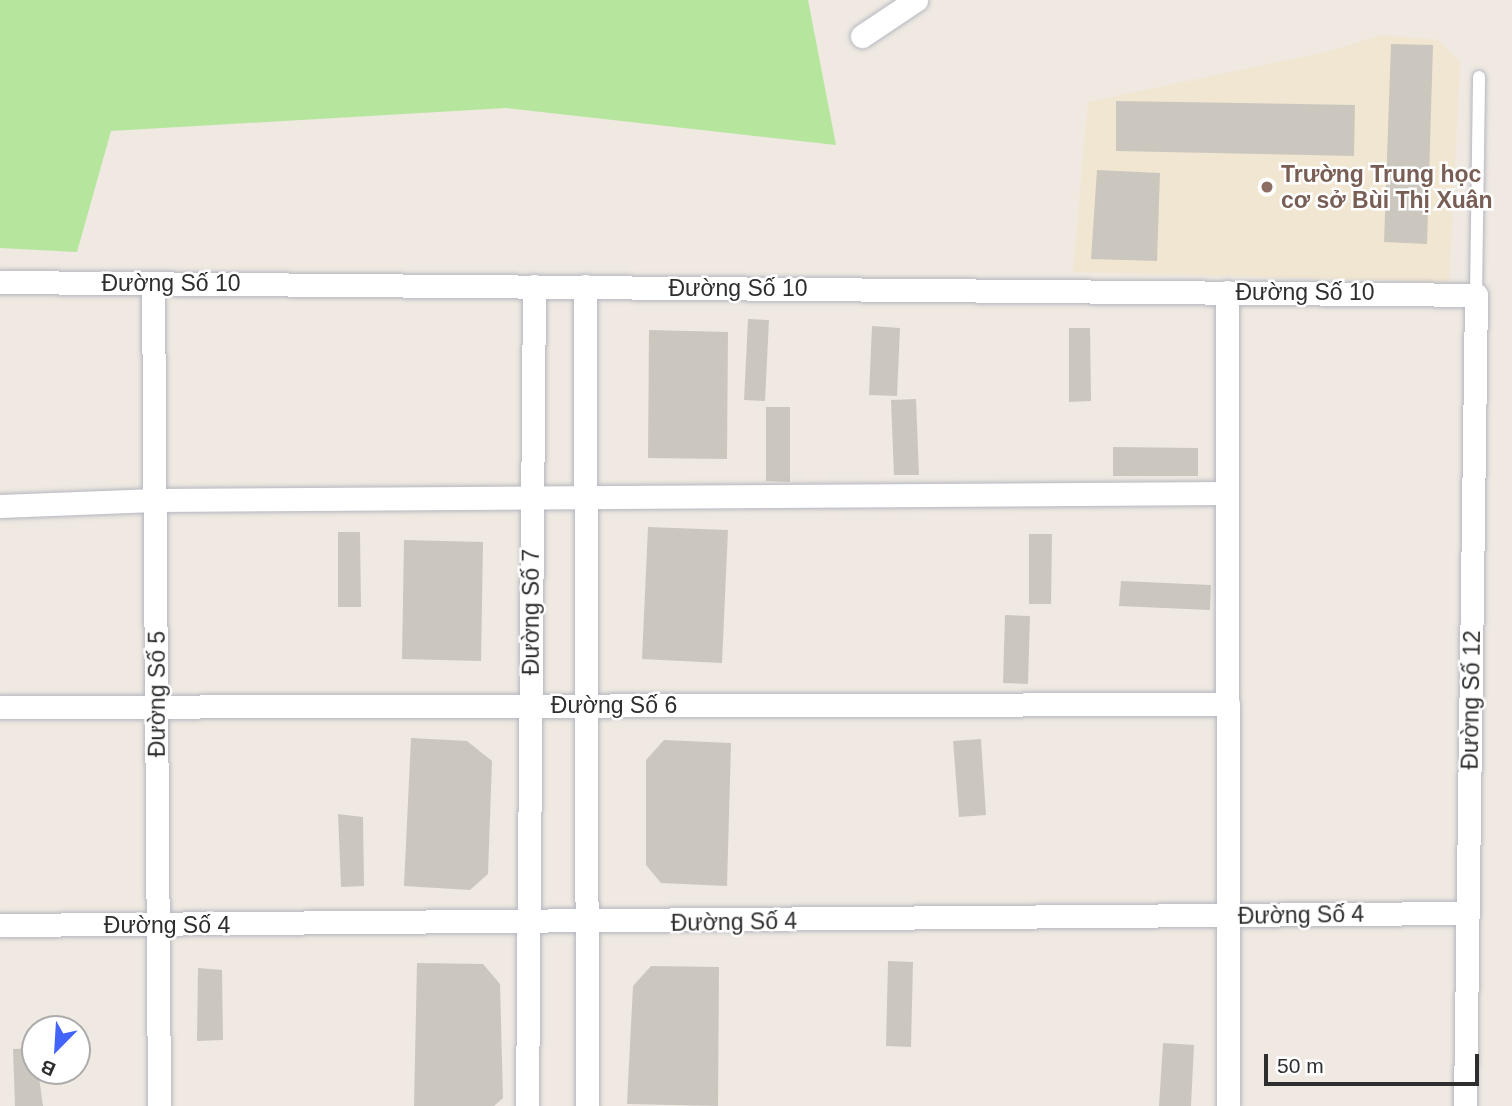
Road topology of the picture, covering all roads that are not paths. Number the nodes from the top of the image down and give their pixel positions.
1 (916, 0) edge
2 (862, 36) dead end
3 (1479, 77) dead end
4 (0, 282) edge
5 (153, 283) junction
6 (534, 286) junction
7 (585, 286) junction
8 (1227, 292) junction
9 (1476, 295) junction
10 (1227, 493) junction
11 (586, 496) junction
12 (532, 497) junction
13 (155, 500) junction
14 (0, 506) edge
15 (1228, 704) junction
16 (531, 705) junction
17 (586, 705) junction
18 (157, 706) junction
19 (0, 707) edge
20 (1468, 913) junction
21 (1228, 916) junction
22 (528, 924) junction
23 (587, 924) junction
24 (0, 925) edge
25 (158, 925) junction
26 (159, 1106) edge
27 (527, 1106) edge
28 (587, 1106) edge
29 (1228, 1106) edge
30 (1465, 1106) edge

1 - 2 street
3 - 9 lane
4 - 5 street, Đường Số 10
5 - 6 street, Đường Số 10
5 - 13 street, Đường Số 5
6 - 7 street, Đường Số 10
6 - 12 street, Đường Số 7
7 - 8 street, Đường Số 10
7 - 11 street
8 - 9 street, Đường Số 10
8 - 10 street
9 - 20 street, Đường Số 12
10 - 11 street
10 - 15 street
11 - 12 street
11 - 17 street
12 - 13 street
12 - 16 street, Đường Số 7
13 - 14 street
13 - 18 street, Đường Số 5
15 - 17 street, Đường Số 6
15 - 21 street
16 - 17 street, Đường Số 6
16 - 18 street, Đường Số 6
16 - 22 street, Đường Số 7
17 - 23 street
18 - 19 street, Đường Số 6
18 - 25 street, Đường Số 5
20 - 21 street, Đường Số 4
20 - 30 street, Đường Số 12
21 - 23 street, Đường Số 4
21 - 29 street
22 - 23 street, Đường Số 4
22 - 25 street, Đường Số 4
22 - 27 street, Đường Số 7
23 - 28 street
24 - 25 street, Đường Số 4
25 - 26 street, Đường Số 5

